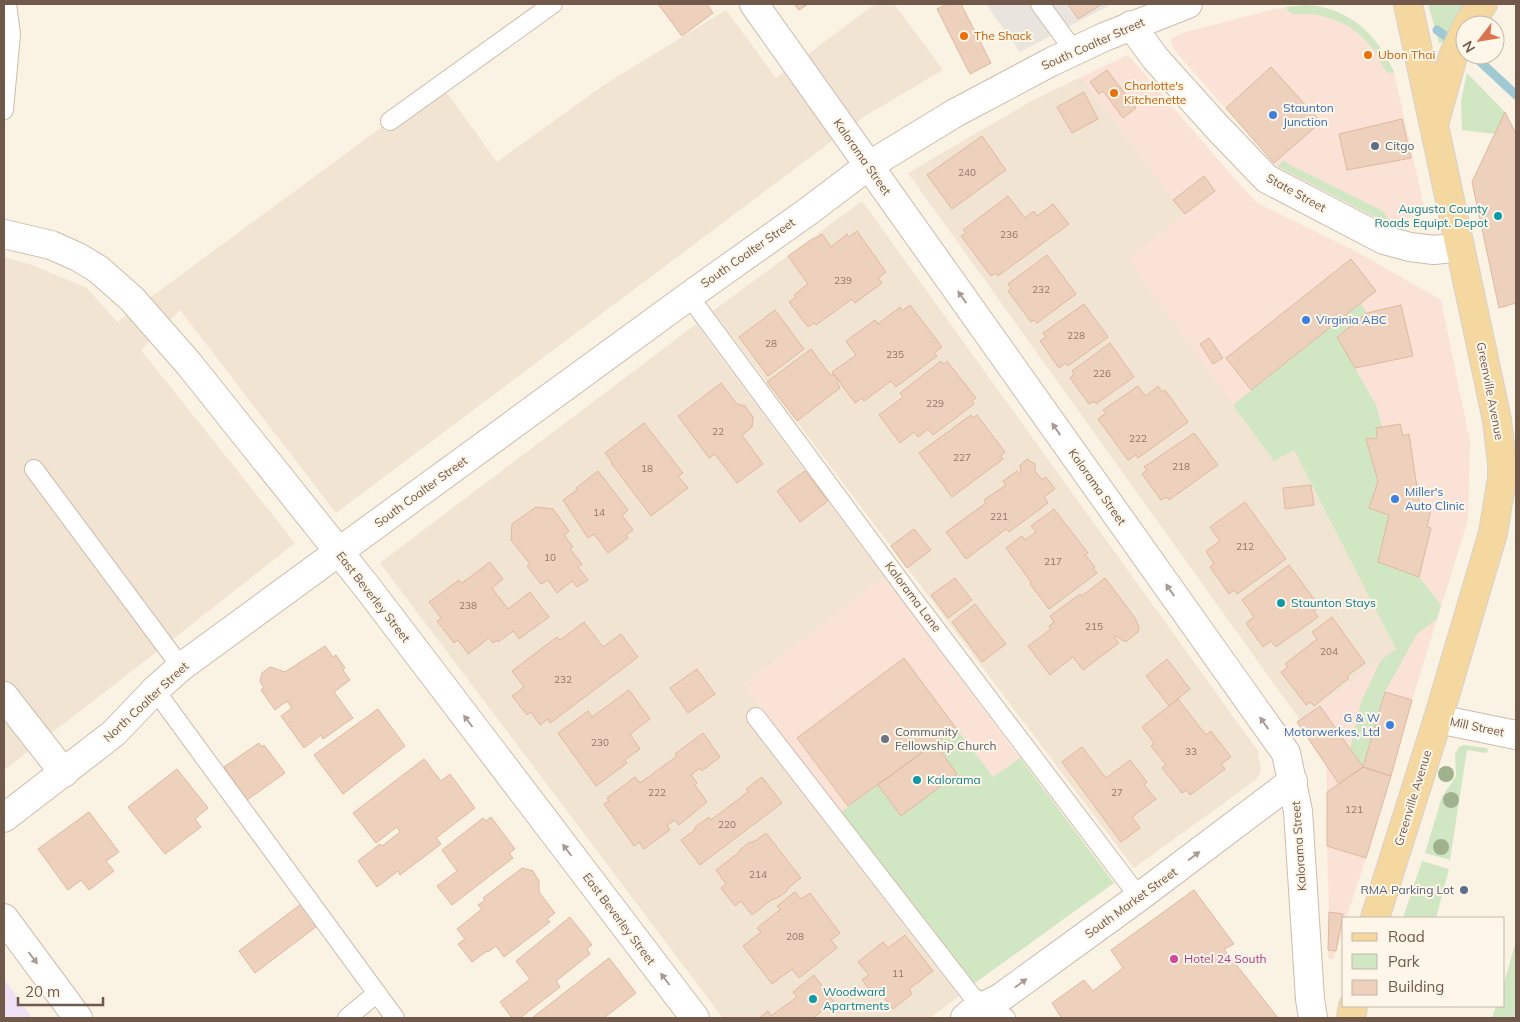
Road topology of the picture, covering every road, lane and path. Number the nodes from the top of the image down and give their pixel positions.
1 (7, 4) edge
2 (553, 4) edge
3 (754, 4) edge
4 (1040, 4) edge
5 (1188, 4) edge
6 (1408, 4) edge
7 (1131, 25) junction
8 (1074, 50) junction
9 (1455, 52) edge
10 (4, 110) edge
11 (390, 121) dead end
12 (1434, 125) junction
13 (868, 166) junction
14 (4, 234) edge
15 (1460, 247) junction
16 (689, 296) junction
17 (34, 469) dead end
18 (338, 552) junction
19 (182, 667) junction
20 (155, 690) junction
21 (4, 696) edge
22 (756, 717) dead end
23 (1438, 718) junction
24 (1516, 735) edge
25 (64, 773) junction
26 (1293, 781) junction
27 (4, 818) edge
28 (1139, 897) junction
29 (1375, 917) edge
30 (4, 918) edge
31 (377, 993) junction
32 (986, 1014) edge
33 (78, 1018) edge
34 (347, 1018) edge
35 (395, 1018) edge
36 (695, 1018) edge
37 (1313, 1018) edge

1 - 10 lane
2 - 11 lane
3 - 13 street, Kalorama Street
4 - 8 lane
5 - 7 street, South Coalter Street
6 - 12 main road, Greenville Avenue
7 - 8 street, South Coalter Street
7 - 15 street, State Street
8 - 13 street, South Coalter Street
9 - 12 main road
12 - 15 main road, Greenville Avenue
13 - 16 street, South Coalter Street
26 -> 13 street, Kalorama Street
14 - 18 street, East Beverley Street
15 - 23 main road, Greenville Avenue
16 - 18 street, South Coalter Street
16 - 28 lane, Kalorama Lane
17 - 19 lane
18 - 19 street, North Coalter Street
36 -> 18 street, East Beverley Street
19 - 20 street, North Coalter Street
20 - 25 street, North Coalter Street
20 - 31 lane
21 - 25 street
22 - 32 lane
23 - 24 street, Mill Street
23 - 29 main road, Greenville Avenue
25 - 27 street, North Coalter Street
28 -> 26 street, South Market Street
26 - 37 street, Kalorama Street
32 -> 28 street, South Market Street
30 -> 33 street
31 - 34 lane
31 - 35 lane

